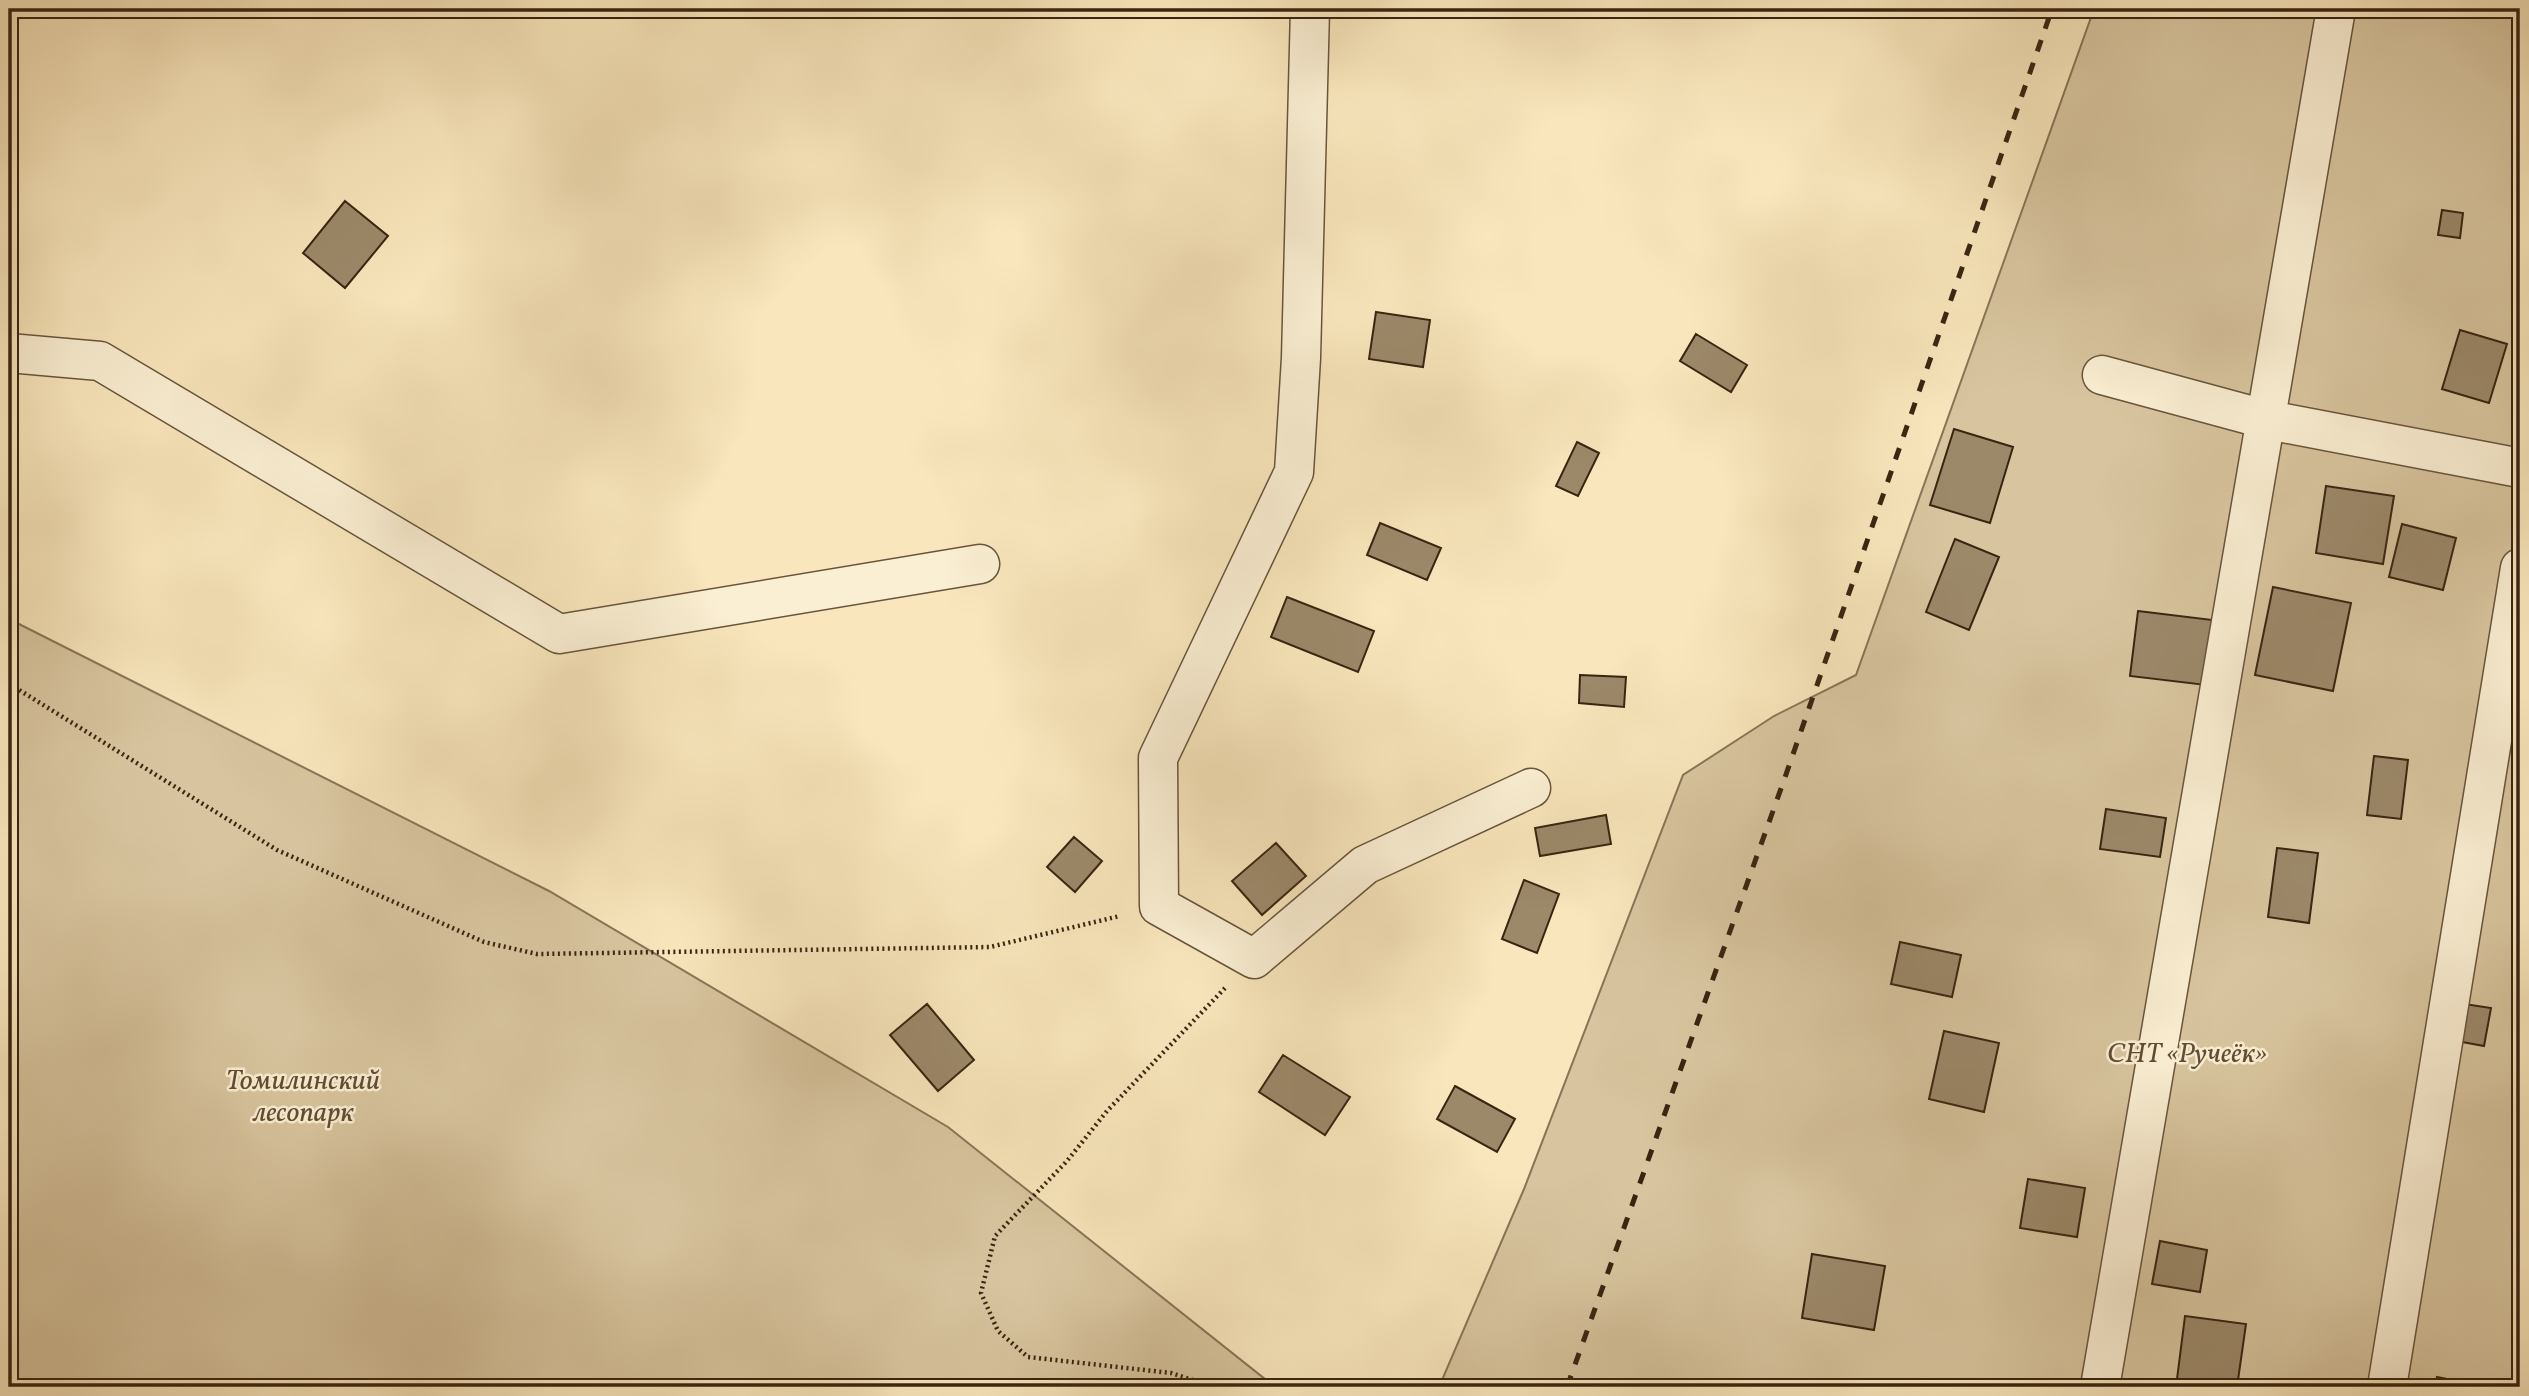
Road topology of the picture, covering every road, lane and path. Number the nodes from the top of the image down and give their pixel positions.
1 (1310, 9) edge
2 (2336, 9) edge
3 (9, 353) edge
4 (2102, 375) dead end
5 (2268, 420) junction
6 (2520, 468) edge
7 (980, 564) dead end
8 (2520, 568) edge
9 (9, 687) edge
10 (1531, 788) dead end
11 (1159, 906) junction
12 (1254, 959) junction
13 (1214, 1387) edge
14 (2100, 1387) edge
15 (2387, 1387) edge

1 - 11 street
2 - 5 street
3 - 7 street
4 - 5 street
5 - 6 street
5 - 14 street
8 - 15 street
9 - 11 path
10 - 12 street
11 - 12 street
12 - 13 path

